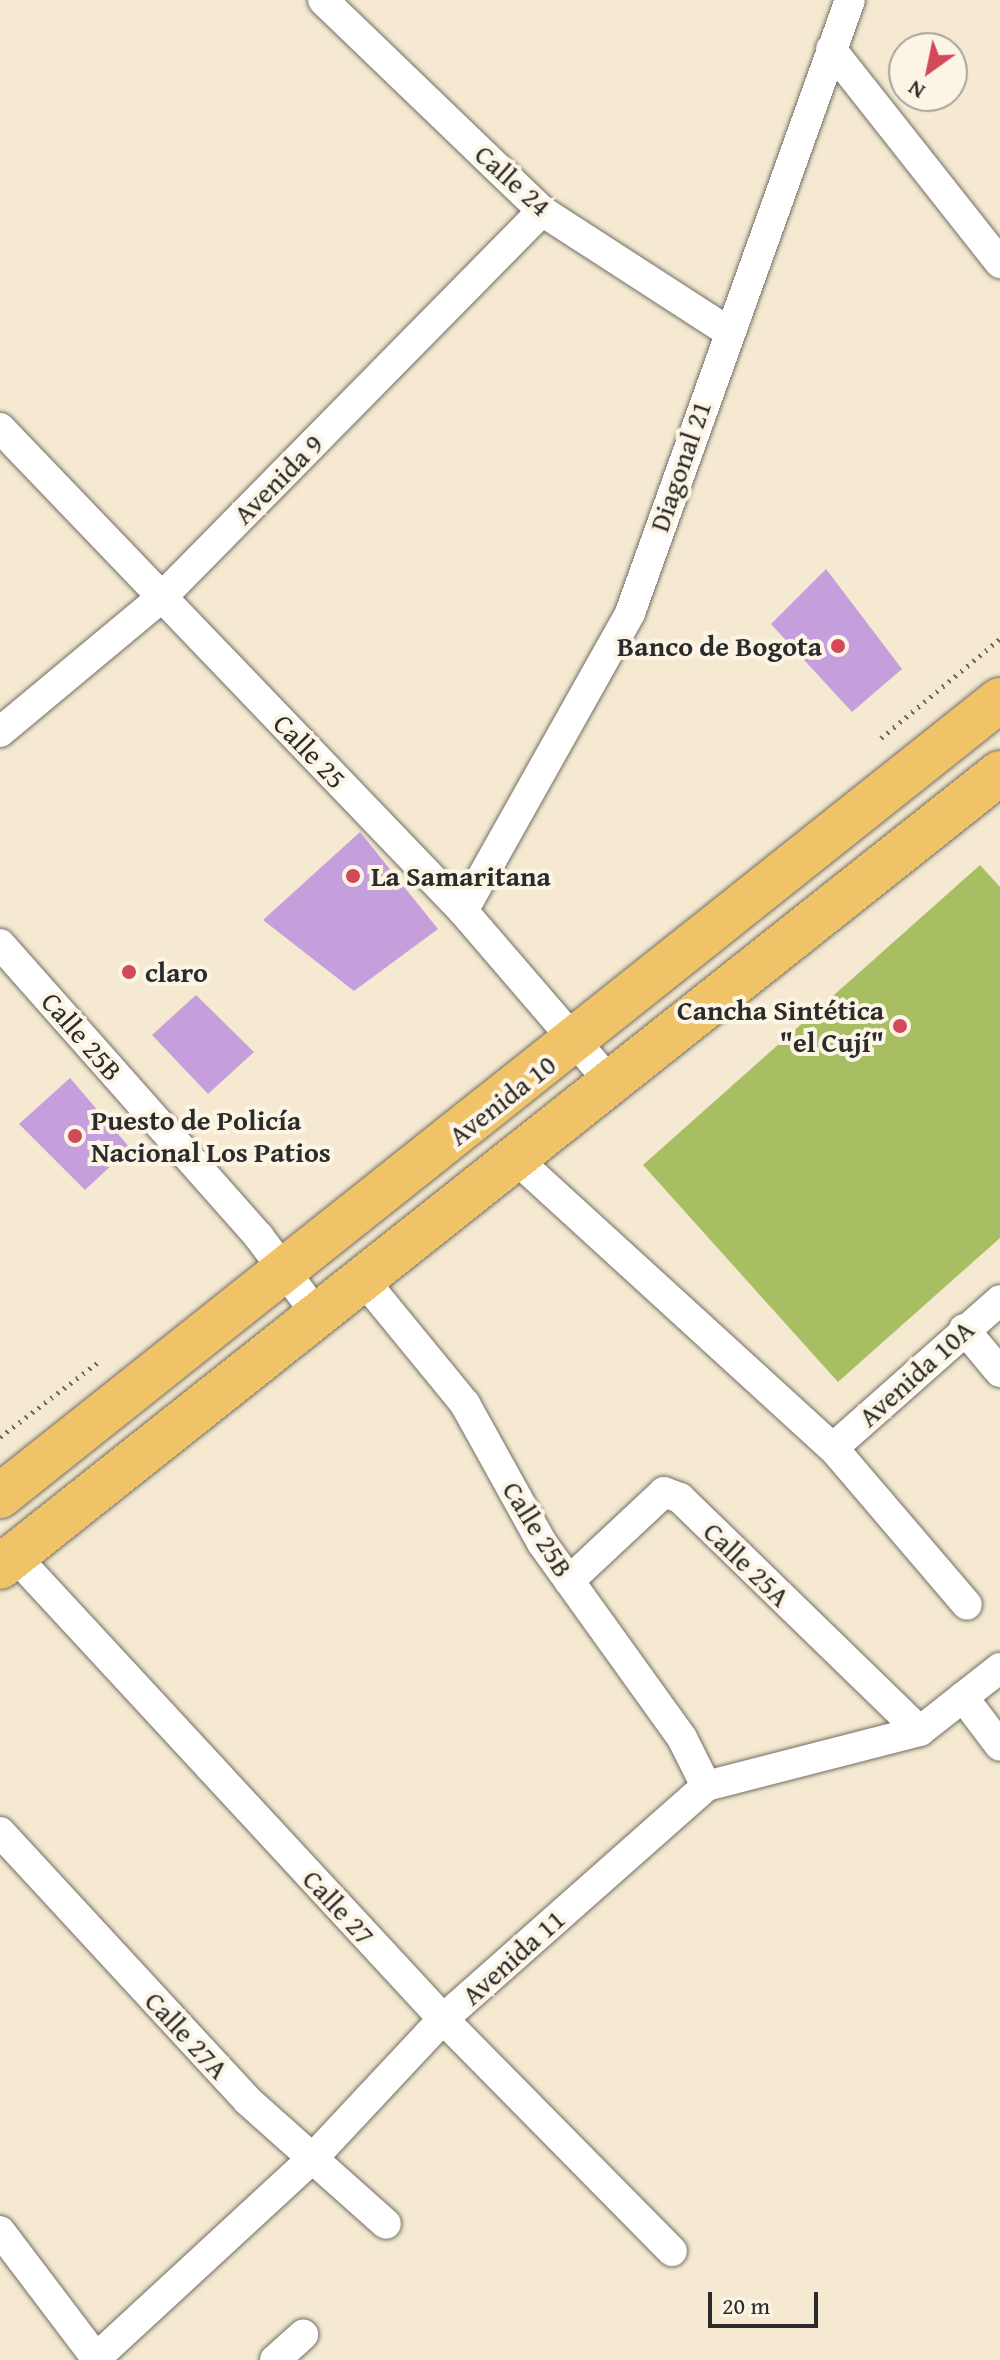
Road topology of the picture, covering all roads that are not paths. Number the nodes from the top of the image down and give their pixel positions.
1 (323, 0) edge
2 (850, 0) edge
3 (831, 49) junction
4 (542, 211) junction
5 (1000, 263) edge
6 (726, 330) junction
7 (0, 428) edge
8 (162, 597) junction
9 (1000, 700) edge
10 (0, 732) edge
11 (1000, 773) edge
12 (463, 911) junction
13 (0, 944) edge
14 (577, 1042) junction
15 (611, 1083) junction
16 (515, 1158) junction
17 (283, 1268) junction
18 (362, 1278) junction
19 (1000, 1300) edge
20 (316, 1313) junction
21 (964, 1329) junction
22 (1000, 1372) edge
23 (833, 1448) junction
24 (0, 1496) edge
25 (7, 1561) edge
26 (569, 1581) junction
27 (967, 1605) dead end
28 (1000, 1668) edge
29 (963, 1697) junction
30 (920, 1731) junction
31 (1000, 1746) edge
32 (706, 1786) junction
33 (0, 1832) edge
34 (443, 2019) junction
35 (312, 2159) junction
36 (386, 2224) dead end
37 (0, 2231) edge
38 (672, 2251) dead end
39 (303, 2335) dead end
40 (95, 2359) edge
41 (275, 2360) edge

1 - 4 street, Calle 24
2 - 3 street, Diagonal 21
3 - 5 street
3 - 6 street, Diagonal 21
4 - 6 street, Calle 24
4 - 8 street, Avenida 9
6 - 12 street, Diagonal 21
7 - 8 street, Calle 25
8 - 10 street, Avenida 9
8 - 12 street, Calle 25
9 - 14 main road, Avenida 10
11 - 15 main road, Avenida 10
12 - 14 street, Calle 25
13 - 17 street, Calle 25B
14 - 15 street, Calle 25
14 - 17 main road, Avenida 10
15 - 16 main road, Avenida 10
16 - 18 main road, Avenida 10
16 - 23 street
17 - 20 street, Calle 25B
17 - 24 main road, Avenida 10
18 - 20 main road, Avenida 10
18 - 26 street, Calle 25B
19 - 21 street, Avenida 10A
20 - 25 main road, Avenida 10
21 - 22 street
21 - 23 street, Avenida 10A
23 - 27 street
25 - 34 street, Calle 27
26 - 30 street, Calle 25A
26 - 32 street, Calle 25B
28 - 29 street, Avenida 11
29 - 30 street, Avenida 11
29 - 31 street
30 - 32 street, Avenida 11
32 - 34 street, Avenida 11
33 - 35 street, Calle 27A
34 - 35 street, Avenida 11
34 - 38 street, Calle 27
35 - 36 street, Calle 27A
35 - 40 street, Avenida 11
37 - 40 street
39 - 41 street

